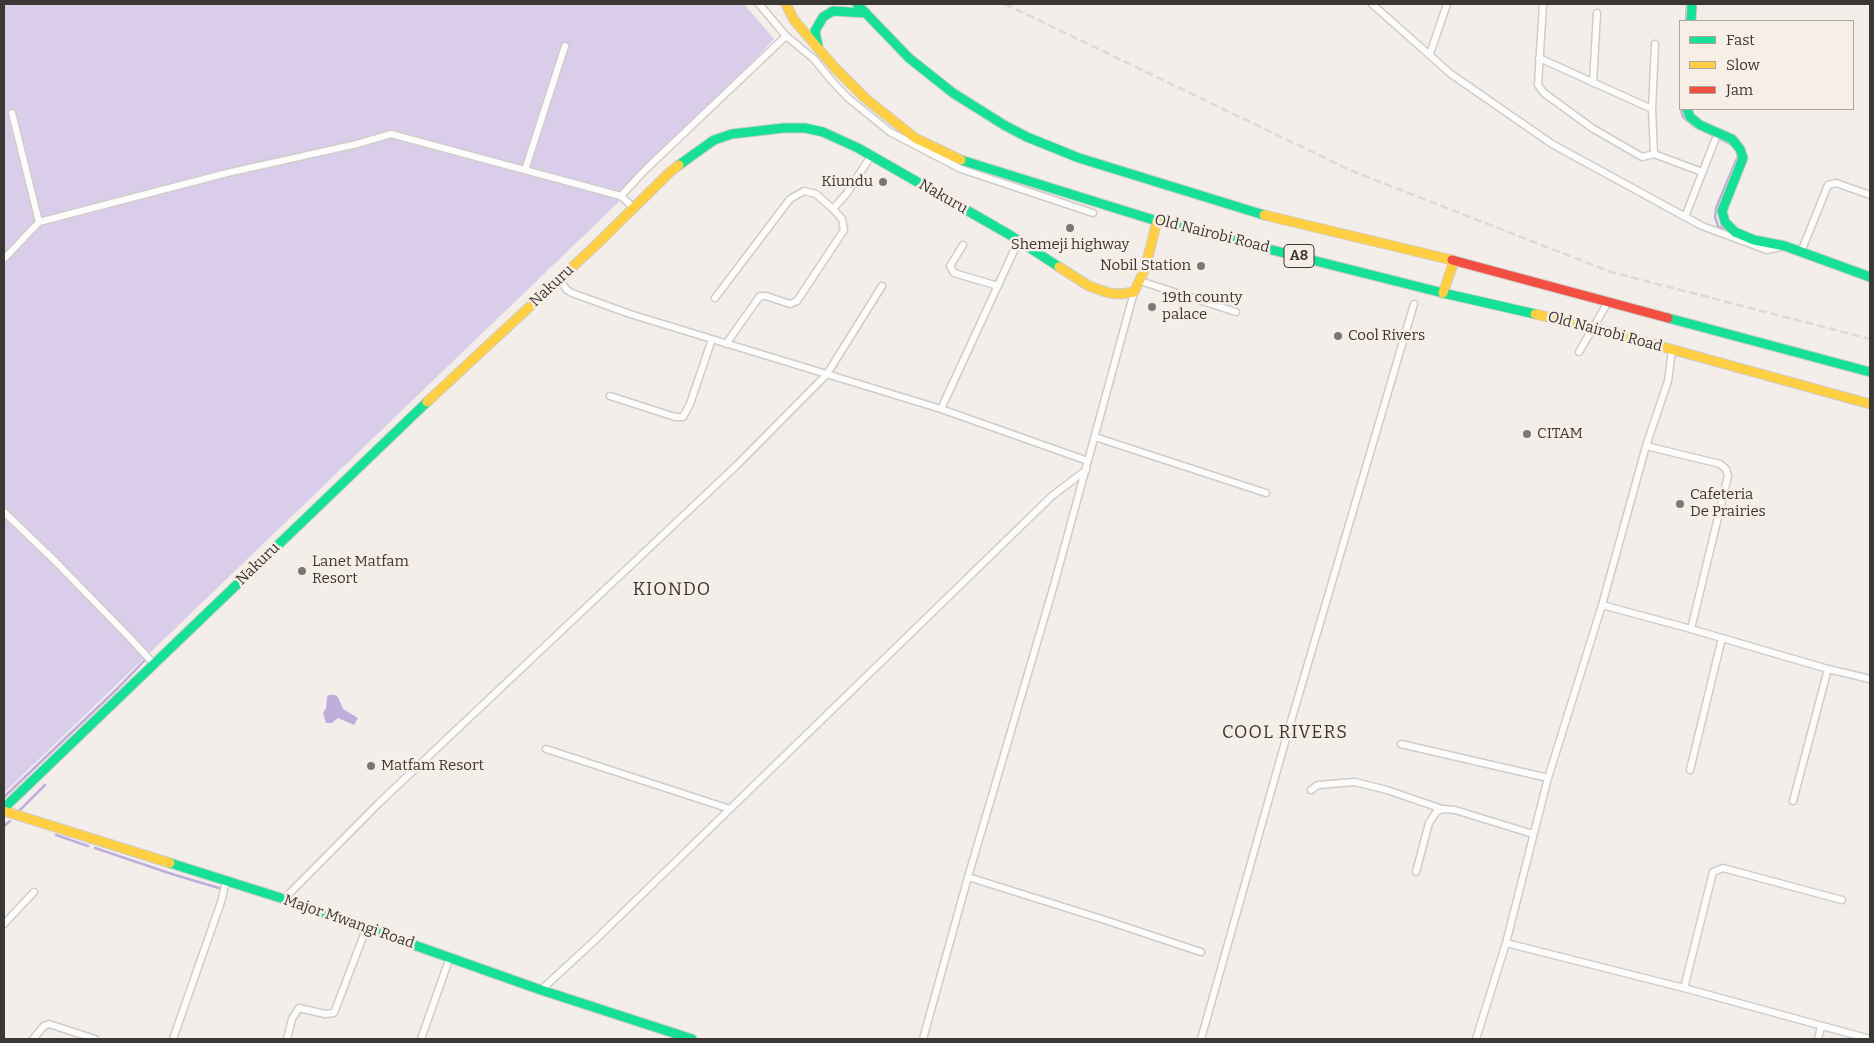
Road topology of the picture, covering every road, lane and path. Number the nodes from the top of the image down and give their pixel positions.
1 (759, 4) edge
2 (786, 4) edge
3 (857, 4) edge
4 (1372, 4) edge
5 (1447, 4) edge
6 (1543, 4) edge
7 (1692, 4) edge
8 (866, 13) junction
9 (1597, 13) dead end
10 (1691, 20) edge
11 (786, 36) junction
12 (1654, 44) dead end
13 (565, 46) dead end
14 (818, 48) junction
15 (1430, 54) junction
16 (1539, 58) junction
17 (1593, 83) junction
18 (1652, 109) junction
19 (1687, 110) edge
20 (12, 113) dead end
21 (1715, 140) dead end
22 (1654, 154) junction
23 (871, 156) junction
24 (525, 170) junction
25 (1702, 172) junction
26 (1870, 195) edge
27 (621, 196) junction
28 (634, 208) junction
29 (833, 209) junction
30 (1094, 213) dead end
31 (1685, 217) junction
32 (1157, 221) junction
33 (39, 222) junction
34 (1018, 242) junction
35 (962, 245) dead end
36 (1785, 246) junction
37 (1801, 252) junction
38 (4, 259) edge
39 (1454, 261) junction
40 (1870, 277) edge
41 (559, 280) junction
42 (1140, 281) junction
43 (882, 286) dead end
44 (998, 286) junction
45 (1134, 292) junction
46 (1443, 293) junction
47 (715, 298) dead end
48 (1608, 302) junction
49 (1414, 304) dead end
50 (1236, 312) dead end
51 (1594, 328) junction
52 (712, 339) junction
53 (726, 344) junction
54 (1672, 350) junction
55 (1579, 352) dead end
56 (1870, 372) edge
57 (827, 374) junction
58 (610, 396) dead end
59 (1870, 404) edge
60 (940, 410) junction
61 (1095, 438) junction
62 (1646, 446) junction
63 (1088, 461) junction
64 (1086, 470) junction
65 (1266, 493) dead end
66 (4, 512) edge
67 (1602, 605) junction
68 (1691, 628) junction
69 (1722, 638) junction
70 (154, 664) junction
71 (1828, 669) junction
72 (1870, 679) edge
73 (1402, 744) dead end
74 (546, 749) dead end
75 (1690, 770) dead end
76 (1548, 778) junction
77 (1311, 790) dead end
78 (1793, 800) dead end
79 (4, 809) edge
80 (730, 809) junction
81 (1444, 809) junction
82 (1533, 834) junction
83 (1416, 872) dead end
84 (968, 877) junction
85 (226, 881) junction
86 (34, 892) dead end
87 (284, 899) junction
88 (1842, 900) dead end
89 (4, 924) edge
90 (366, 929) junction
91 (1506, 943) junction
92 (1201, 952) dead end
93 (450, 957) junction
94 (1684, 988) junction
95 (541, 990) junction
96 (1821, 1026) junction
97 (33, 1039) edge
98 (95, 1039) edge
99 (173, 1039) edge
100 (286, 1039) edge
101 (421, 1039) edge
102 (692, 1039) edge
103 (923, 1039) edge
104 (1201, 1039) edge
105 (1476, 1039) edge
106 (1818, 1039) edge
107 (1870, 1039) edge

1 - 11 street
2 - 14 main road, Old Nairobi Road / A8
3 - 8 main road, Old Nairobi Road / A8
4 - 15 street
5 - 15 street
6 - 16 street
7 - 10 main road
8 - 14 main road
8 - 39 main road, Old Nairobi Road / A8
9 - 17 street
11 - 27 street
11 - 30 street
12 - 18 street
13 - 24 street
14 - 32 main road, Old Nairobi Road / A8
15 - 31 street
16 - 17 street
16 - 22 street
17 - 18 street
18 - 22 street
19 - 36 main road
20 - 33 street
21 - 25 street
22 - 25 street
23 - 28 main road, Nakuru
23 - 29 street
23 - 34 main road, Nakuru
24 - 27 street
24 - 33 street
25 - 31 street
26 - 37 street
27 - 28 street
28 - 41 main road, Nakuru
29 - 47 street
29 - 53 street
31 - 36 street
32 - 42 main road
32 - 46 main road, Old Nairobi Road / A8
33 - 38 street
34 - 44 street
34 - 45 main road, Nakuru
35 - 44 street
36 - 37 main road
37 - 40 main road
39 - 46 main road
39 - 48 main road, Old Nairobi Road / A8
41 - 52 street
41 - 70 main road, Nakuru
42 - 45 main road
42 - 50 street
43 - 57 street
44 - 60 street
45 - 61 street
46 - 51 main road, Old Nairobi Road / A8
48 - 51 street
48 - 56 main road, Old Nairobi Road / A8
49 - 104 street
51 - 54 main road, Old Nairobi Road / A8
51 - 55 street
52 - 53 street
52 - 58 street
53 - 57 street
54 - 59 main road, Old Nairobi Road / A8
54 - 62 street
57 - 60 street
57 - 87 street
60 - 63 street
61 - 63 street
61 - 65 street
62 - 67 street
62 - 68 street
63 - 64 street
64 - 80 street
64 - 84 street
66 - 70 street
67 - 68 street
67 - 76 street
68 - 69 street
69 - 71 street
69 - 75 street
70 - 79 main road, Nakuru
71 - 72 street
71 - 78 street
73 - 76 street
74 - 80 street
76 - 82 street
77 - 81 street
79 - 85 main road, Major Mwangi Road
80 - 95 street
81 - 82 street
81 - 83 street
82 - 91 street
84 - 92 street
84 - 103 street
85 - 87 main road, Major Mwangi Road
85 - 99 street
86 - 89 street
87 - 90 main road, Major Mwangi Road
88 - 94 street
90 - 93 main road, Major Mwangi Road
90 - 100 street
91 - 94 street
91 - 105 street
93 - 95 main road, Major Mwangi Road
93 - 101 street
94 - 96 street
95 - 102 main road, Major Mwangi Road
96 - 106 street
96 - 107 street
97 - 98 street

